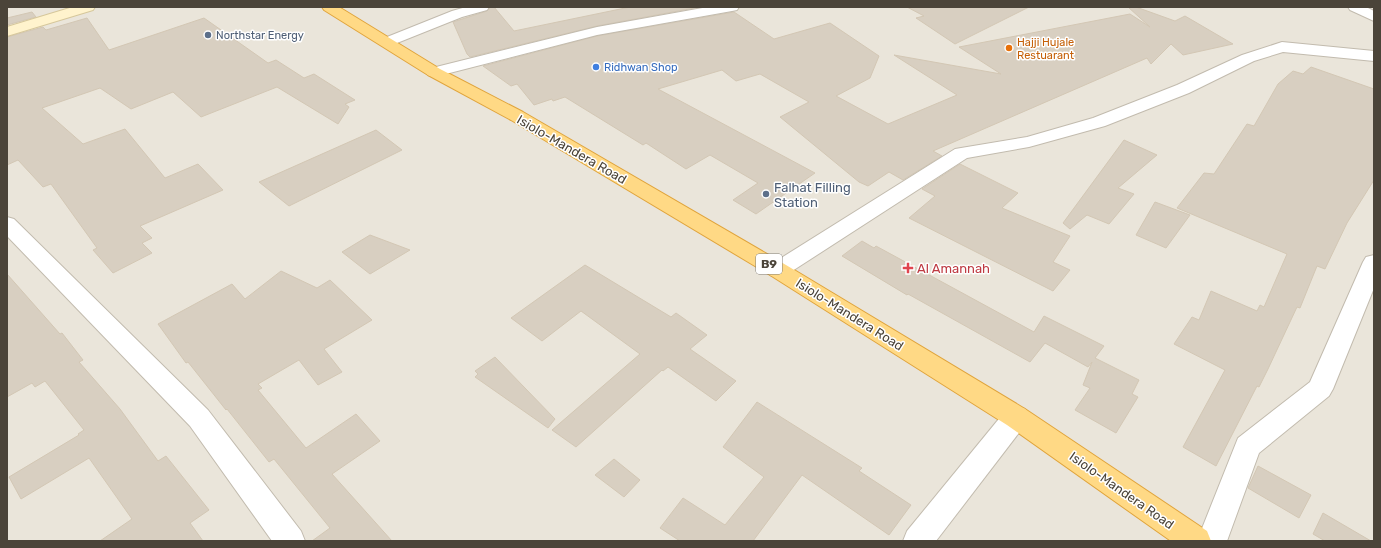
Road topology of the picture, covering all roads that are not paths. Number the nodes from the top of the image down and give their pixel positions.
1 (84, 7) edge
2 (329, 7) edge
3 (482, 7) edge
4 (732, 7) edge
5 (1355, 7) edge
6 (1374, 17) edge
7 (7, 32) edge
8 (386, 42) junction
9 (1374, 56) edge
10 (434, 72) junction
11 (7, 224) edge
12 (1374, 262) edge
13 (778, 270) junction
14 (1016, 417) junction
15 (290, 541) edge
16 (918, 541) edge
17 (1196, 541) edge
18 (1212, 541) edge

1 - 7 main road
2 - 8 highway, Isiolo-Mandera Road / B9
3 - 8 street
4 - 10 street
5 - 6 street
8 - 10 highway, Isiolo-Mandera Road / B9
9 - 13 street
10 - 13 highway, Isiolo-Mandera Road / B9
11 - 15 street
12 - 18 street
13 - 14 highway, Isiolo-Mandera Road / B9
14 - 16 street
14 - 17 highway, Isiolo-Mandera Road / B9

